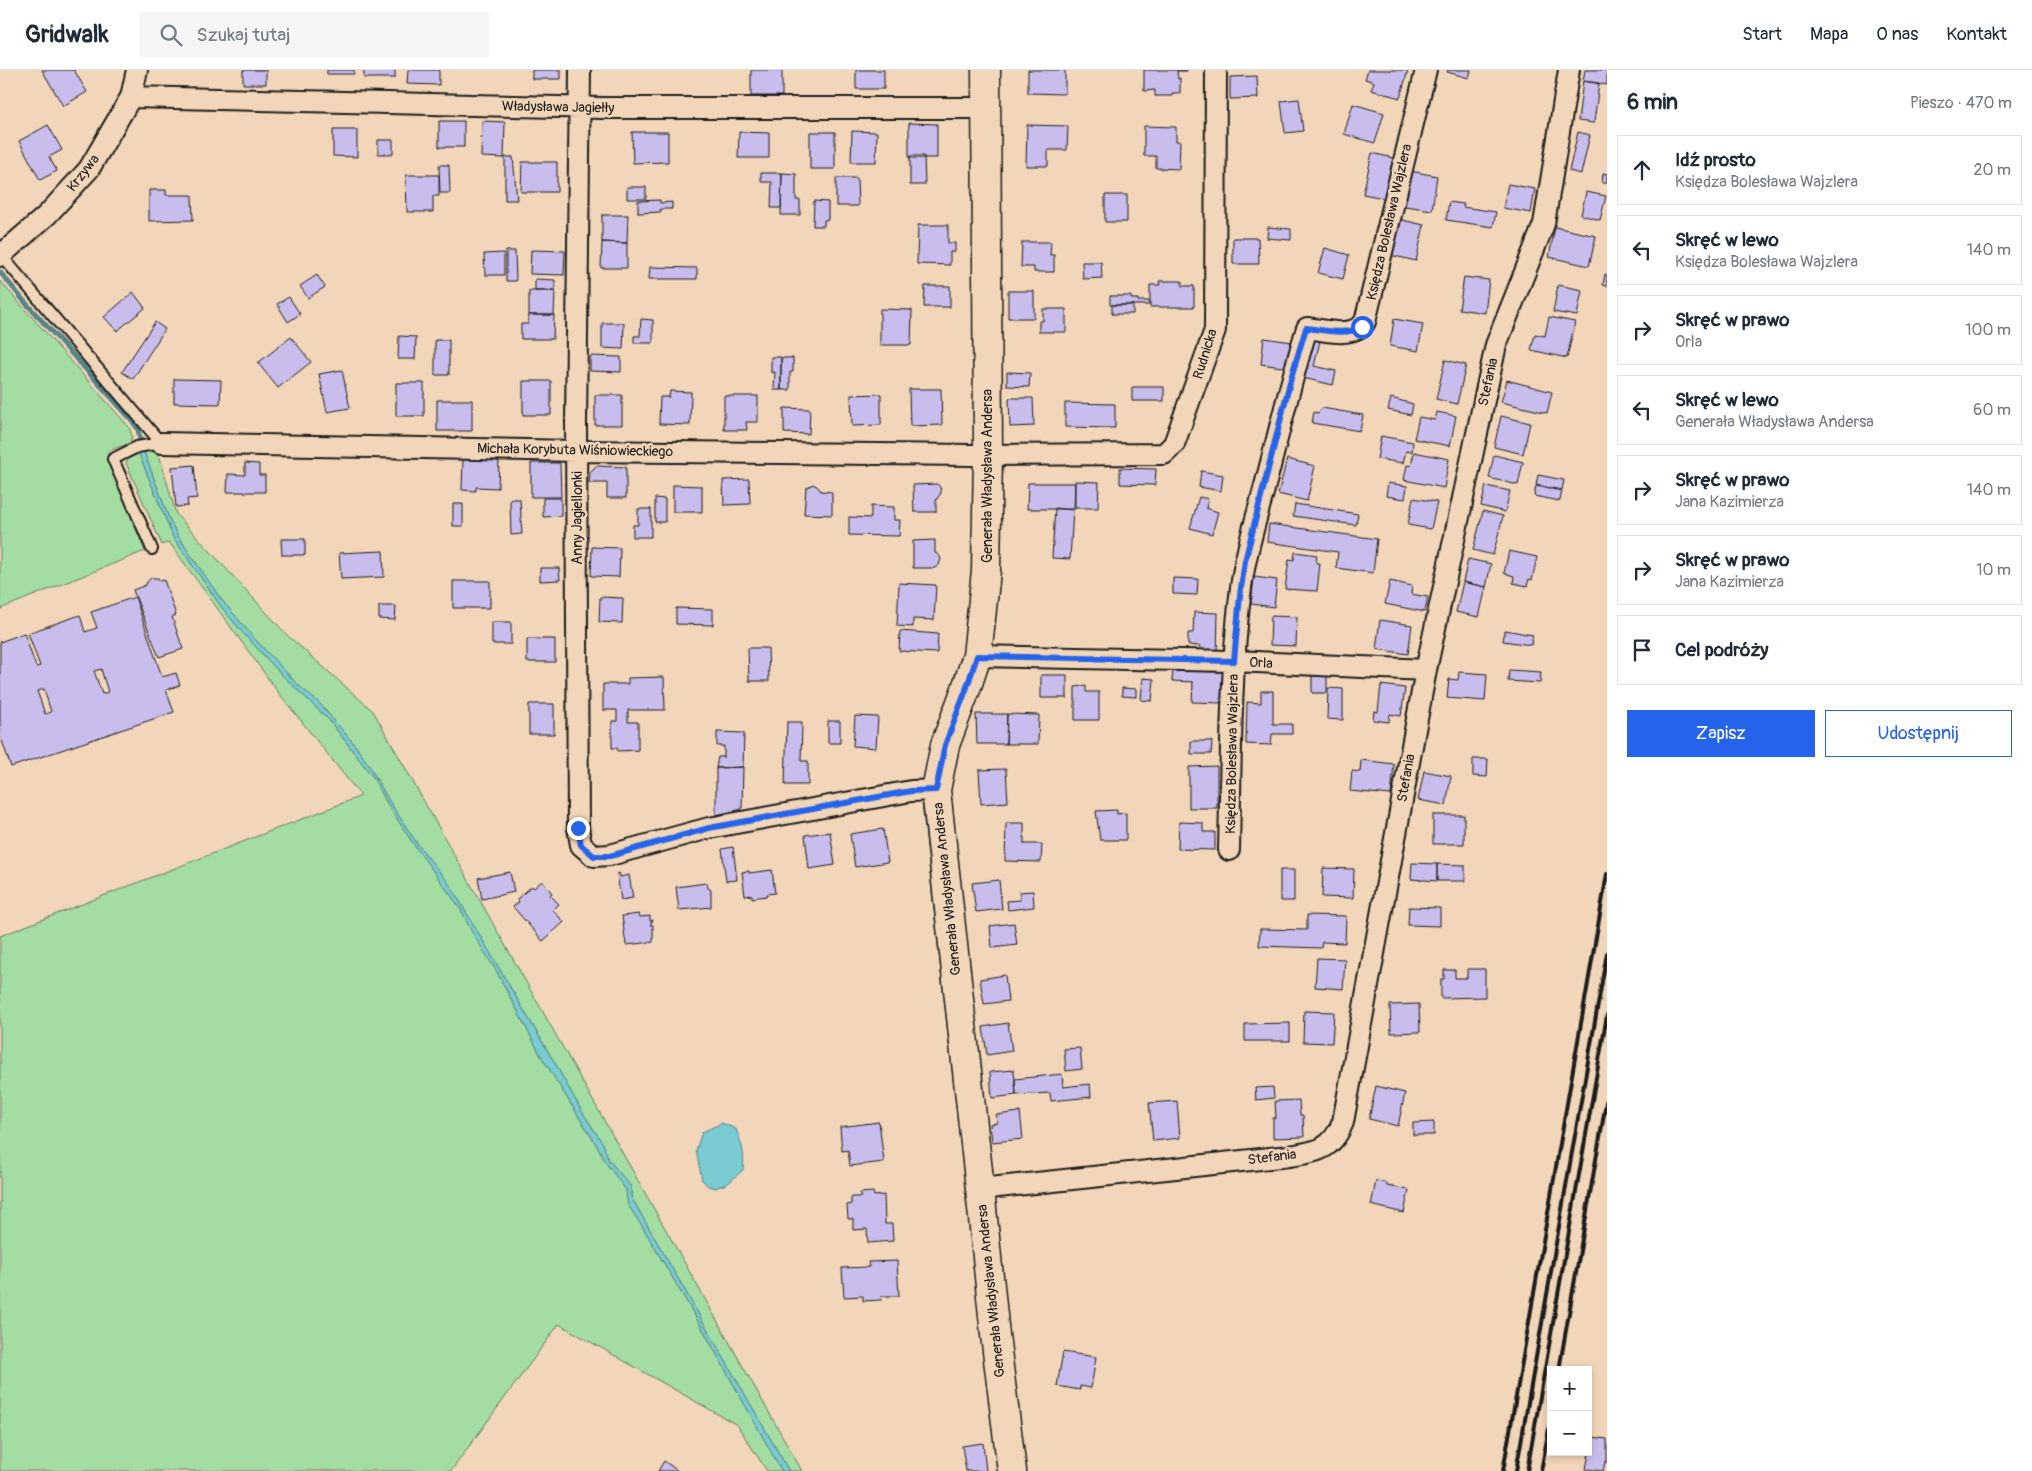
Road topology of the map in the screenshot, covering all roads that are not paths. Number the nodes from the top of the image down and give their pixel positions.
1 (137, 70) edge
2 (580, 70) edge
3 (986, 70) edge
4 (1216, 70) edge
5 (1426, 70) edge
6 (1569, 70) edge
7 (131, 97) junction
8 (580, 107) junction
9 (986, 108) junction
10 (0, 255) edge
11 (155, 444) junction
12 (577, 451) junction
13 (988, 455) junction
14 (152, 548) dead end
15 (977, 656) junction
16 (1234, 661) junction
17 (1426, 670) junction
18 (936, 790) junction
19 (1229, 850) dead end
20 (980, 1189) junction
21 (1012, 1471) edge

1 - 7 street, Krzywa
2 - 8 street, Anny Jagiellonki
3 - 9 street, Generała Władysława Andersa
4 - 13 street, Rudnicka
5 - 16 street, Księdza Bolesława Wajzlera
6 - 17 street, Stefania
7 - 8 street, Władysława Jagiełły
7 - 10 street, Krzywa
8 - 9 street, Władysława Jagiełły
8 - 12 street, Anny Jagiellonki
9 - 13 street, Generała Władysława Andersa
10 - 11 lane
11 - 12 street, Michała Korybuta Wiśniowieckiego
11 - 14 lane
12 - 13 street, Michała Korybuta Wiśniowieckiego
12 - 18 street, Anny Jagiellonki
13 - 15 street, Generała Władysława Andersa
15 - 16 street, Orla
15 - 18 street, Generała Władysława Andersa
16 - 17 street, Orla
16 - 19 street, Księdza Bolesława Wajzlera
17 - 20 street, Stefania
18 - 20 street, Generała Władysława Andersa
20 - 21 street, Generała Władysława Andersa

